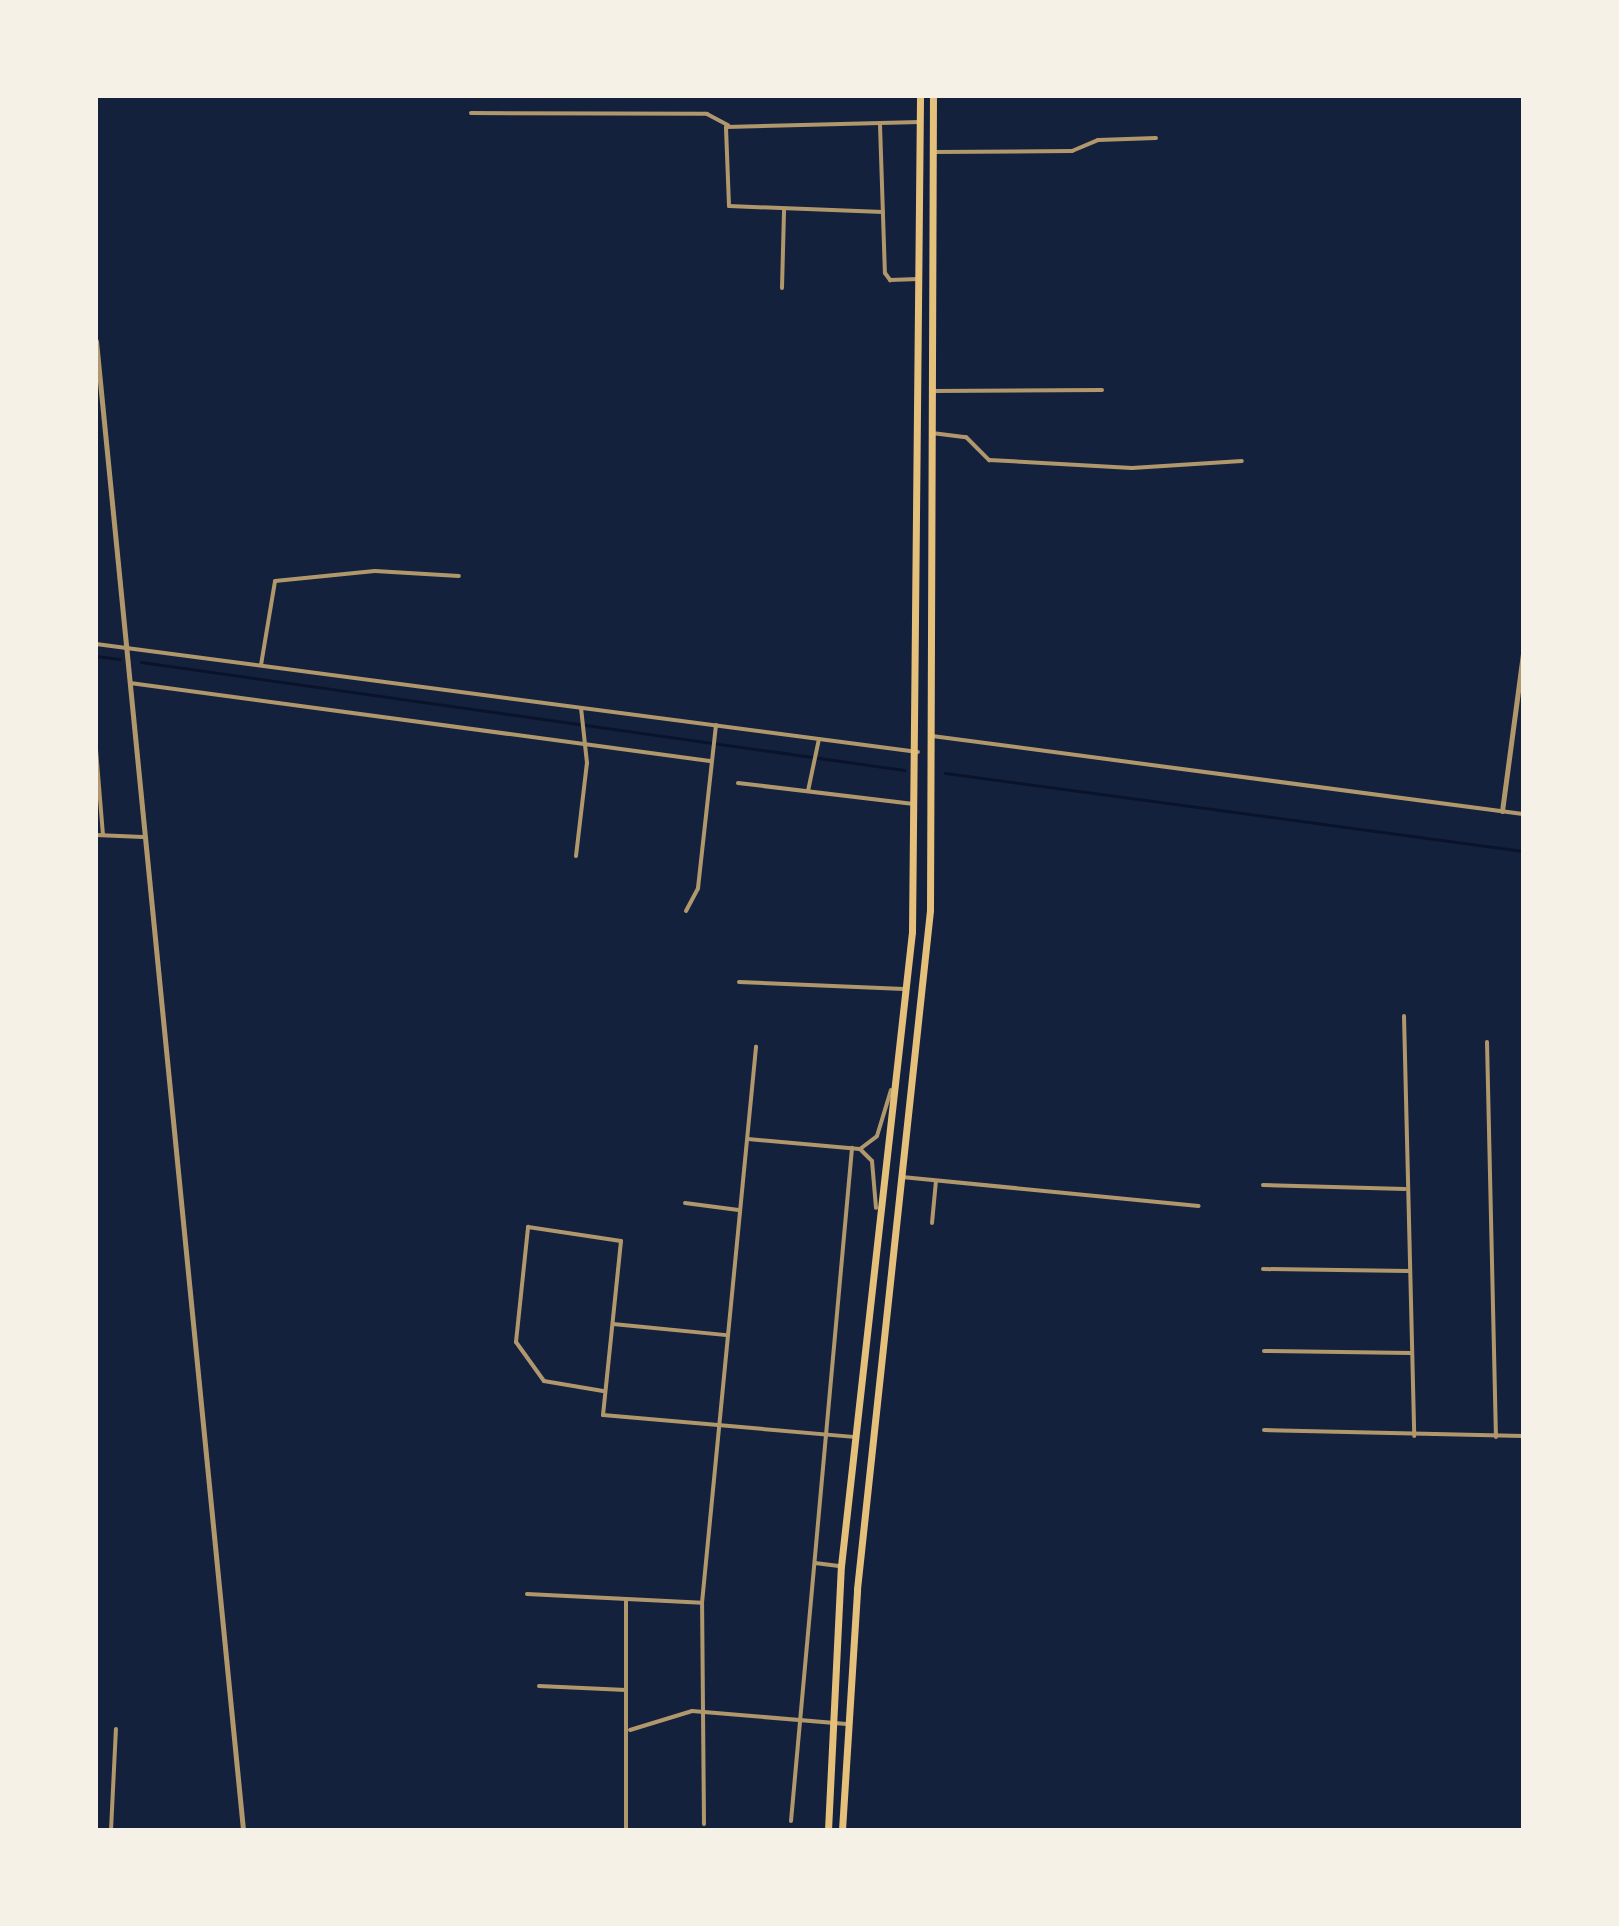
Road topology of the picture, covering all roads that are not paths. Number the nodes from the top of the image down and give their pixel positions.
1 (920, 96) edge
2 (933, 96) edge
3 (471, 113) dead end
4 (920, 122) junction
5 (728, 125) junction
6 (880, 125) junction
7 (1156, 138) dead end
8 (933, 152) junction
9 (784, 209) junction
10 (883, 212) junction
11 (919, 279) junction
12 (782, 288) dead end
13 (96, 341) edge
14 (1102, 390) dead end
15 (932, 391) junction
16 (932, 433) junction
17 (1242, 461) dead end
18 (459, 576) dead end
19 (96, 644) edge
20 (125, 647) junction
21 (1523, 654) edge
22 (261, 665) junction
23 (129, 683) junction
24 (582, 708) junction
25 (716, 725) junction
26 (932, 736) junction
27 (819, 739) junction
28 (584, 742) junction
29 (96, 750) edge
30 (918, 752) junction
31 (710, 761) junction
32 (738, 783) dead end
33 (808, 791) junction
34 (916, 805) junction
35 (1502, 811) junction
36 (1523, 814) edge
37 (96, 835) edge
38 (103, 835) junction
39 (143, 837) junction
40 (576, 856) dead end
41 (686, 911) dead end
42 (739, 982) dead end
43 (904, 989) junction
44 (1404, 1016) dead end
45 (1487, 1042) dead end
46 (756, 1047) dead end
47 (891, 1090) junction
48 (748, 1139) junction
49 (852, 1148) junction
50 (860, 1149) junction
51 (901, 1177) junction
52 (936, 1180) junction
53 (1263, 1185) dead end
54 (1406, 1189) junction
55 (685, 1203) dead end
56 (1199, 1206) dead end
57 (876, 1208) junction
58 (739, 1210) junction
59 (932, 1223) dead end
60 (1263, 1269) dead end
61 (1408, 1271) junction
62 (613, 1324) junction
63 (726, 1335) junction
64 (1264, 1351) dead end
65 (1411, 1353) junction
66 (603, 1391) junction
67 (718, 1427) junction
68 (1264, 1430) dead end
69 (826, 1436) junction
70 (1414, 1436) junction
71 (1523, 1436) edge
72 (853, 1437) junction
73 (1496, 1437) junction
74 (815, 1563) junction
75 (841, 1566) junction
76 (527, 1594) dead end
77 (626, 1600) junction
78 (702, 1603) junction
79 (539, 1686) dead end
80 (626, 1690) junction
81 (707, 1711) junction
82 (800, 1719) junction
83 (831, 1722) junction
84 (846, 1724) junction
85 (116, 1729) dead end
86 (630, 1730) junction
87 (791, 1821) dead end
88 (704, 1824) dead end
89 (111, 1830) edge
90 (243, 1830) edge
91 (626, 1830) edge
92 (828, 1830) edge
93 (842, 1830) edge

1 - 4 highway
2 - 8 highway
3 - 5 street
4 - 6 street
4 - 11 highway
5 - 6 street
5 - 9 street
6 - 10 street
7 - 8 street
8 - 15 highway
9 - 10 street
9 - 12 street
10 - 11 street
11 - 30 highway
13 - 20 street
14 - 15 street
15 - 16 highway
16 - 17 street
16 - 26 highway
18 - 22 street
19 - 20 street
20 - 22 street
20 - 23 street
21 - 35 street
22 - 24 street
23 - 28 street
23 - 39 street
24 - 25 street
24 - 28 street
25 - 27 street
25 - 31 street
26 - 35 street
26 - 51 highway
27 - 30 street
27 - 33 street
28 - 31 street
28 - 40 street
29 - 38 street
30 - 34 highway
31 - 41 street
32 - 33 street
33 - 34 street
34 - 43 highway
35 - 36 street
37 - 38 street
38 - 39 street
39 - 90 street
42 - 43 street
43 - 47 highway
44 - 54 street
45 - 73 street
46 - 48 street
47 - 50 street
47 - 57 highway
48 - 49 street
48 - 58 street
49 - 50 street
49 - 69 street
50 - 57 street
51 - 52 street
51 - 84 highway
52 - 56 street
52 - 59 street
53 - 54 street
54 - 61 street
55 - 58 street
57 - 72 highway
58 - 63 street
60 - 61 street
61 - 65 street
62 - 63 street
62 - 66 street
62 - 66 street
63 - 67 street
64 - 65 street
65 - 70 street
66 - 67 street
67 - 69 street
67 - 78 street
68 - 70 street
69 - 72 street
69 - 74 street
70 - 73 street
71 - 73 street
72 - 75 highway
74 - 75 street
74 - 82 street
75 - 83 highway
76 - 77 street
77 - 78 street
77 - 80 street
78 - 81 street
79 - 80 street
80 - 86 street
81 - 82 street
81 - 86 street
81 - 88 street
82 - 83 street
82 - 87 street
83 - 84 street
83 - 92 highway
84 - 93 highway
85 - 89 street
86 - 91 street

